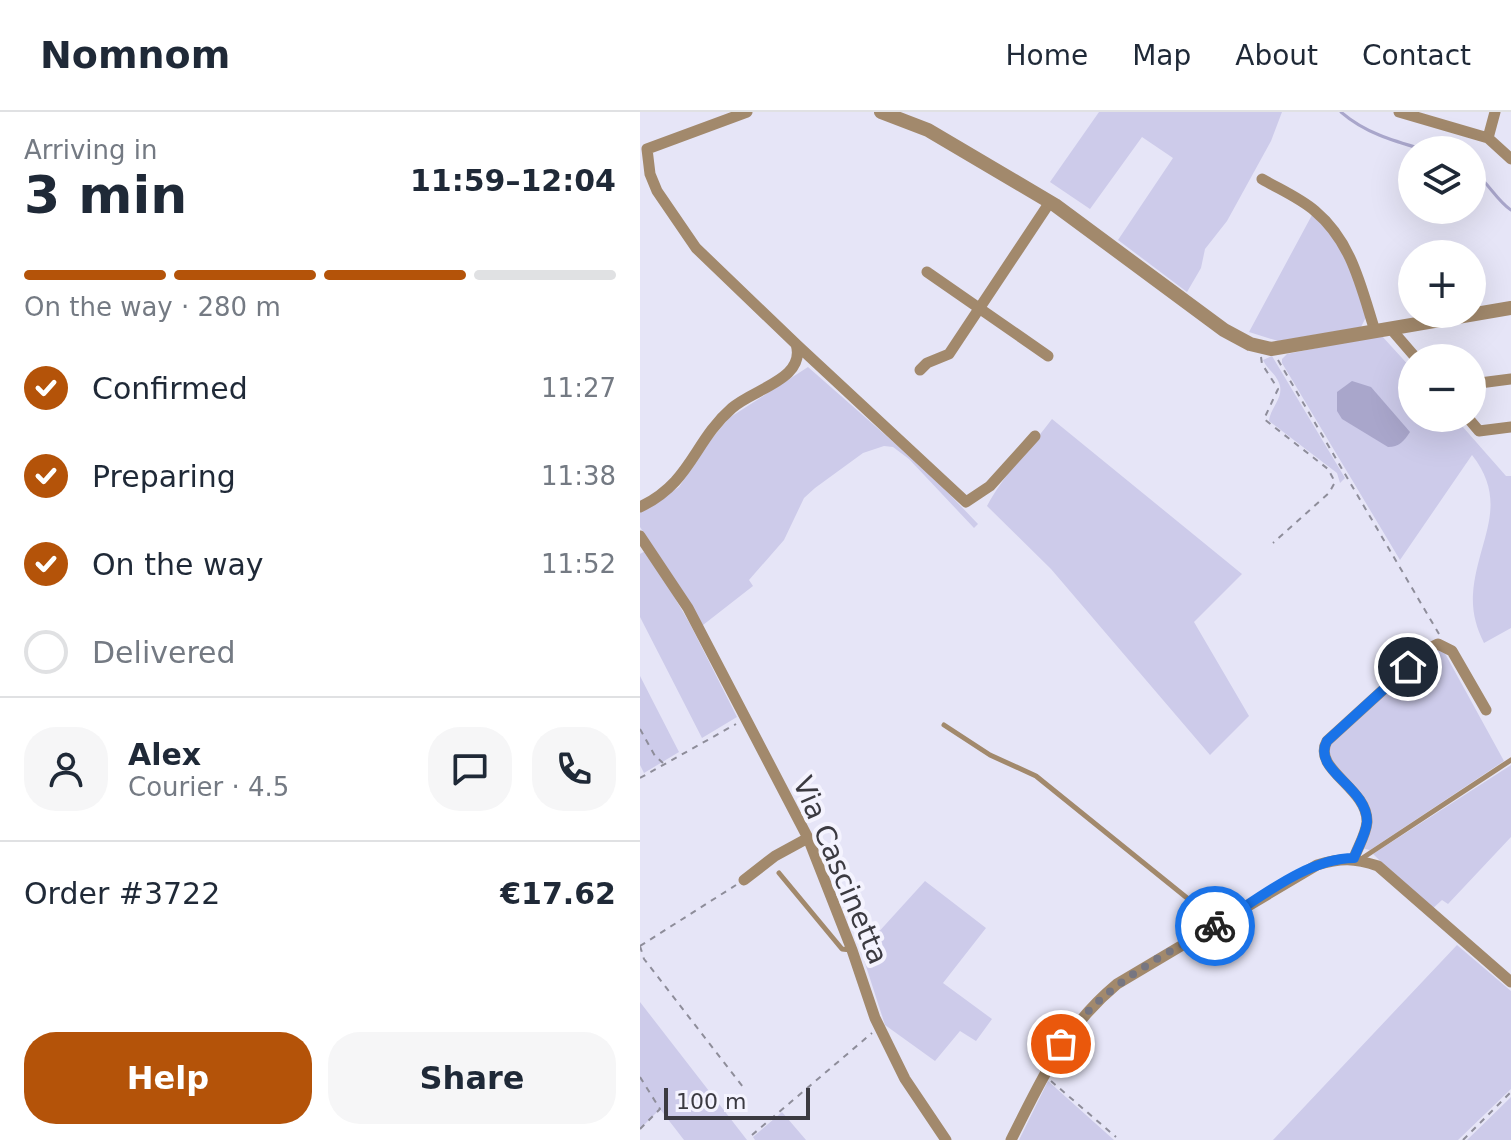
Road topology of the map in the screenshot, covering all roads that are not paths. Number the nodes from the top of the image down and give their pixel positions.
1 (747, 112) edge
2 (881, 112) edge
3 (1399, 112) edge
4 (1495, 112) edge
5 (1488, 138) junction
6 (1511, 159) edge
7 (1262, 179) dead end
8 (1050, 202) junction
9 (927, 272) dead end
10 (1511, 308) edge
11 (980, 309) junction
12 (1391, 329) junction
13 (1375, 331) junction
14 (796, 344) junction
15 (1404, 344) edge
16 (1048, 356) dead end
17 (920, 370) dead end
18 (1511, 379) edge
19 (1486, 382) edge
20 (1511, 427) edge
21 (1486, 430) edge
22 (1035, 436) dead end
23 (640, 507) edge
24 (640, 536) edge
25 (1486, 710) dead end
26 (944, 725) dead end
27 (1511, 760) edge
28 (808, 838) junction
29 (1357, 859) junction
30 (779, 873) dead end
31 (744, 880) road end
32 (1218, 924) junction
33 (852, 950) junction
34 (1511, 982) edge
35 (946, 1140) edge
36 (1011, 1140) edge

1 - 14 street
2 - 8 street
3 - 5 street
4 - 5 street
5 - 6 street
7 - 13 street
8 - 11 street
8 - 13 street
9 - 11 street
10 - 12 street
11 - 16 street
11 - 17 street
12 - 13 street
12 - 15 street
14 - 22 street
14 - 23 street
18 - 19 street
20 - 21 street
24 - 28 street, Via Cascinetta
25 - 29 street
26 - 32 lane
27 - 29 lane
28 - 31 street
28 - 33 street, Via Cascinetta
29 - 32 street
29 - 34 street
30 - 33 lane
32 - 36 street
33 - 35 street, Via Cascinetta

